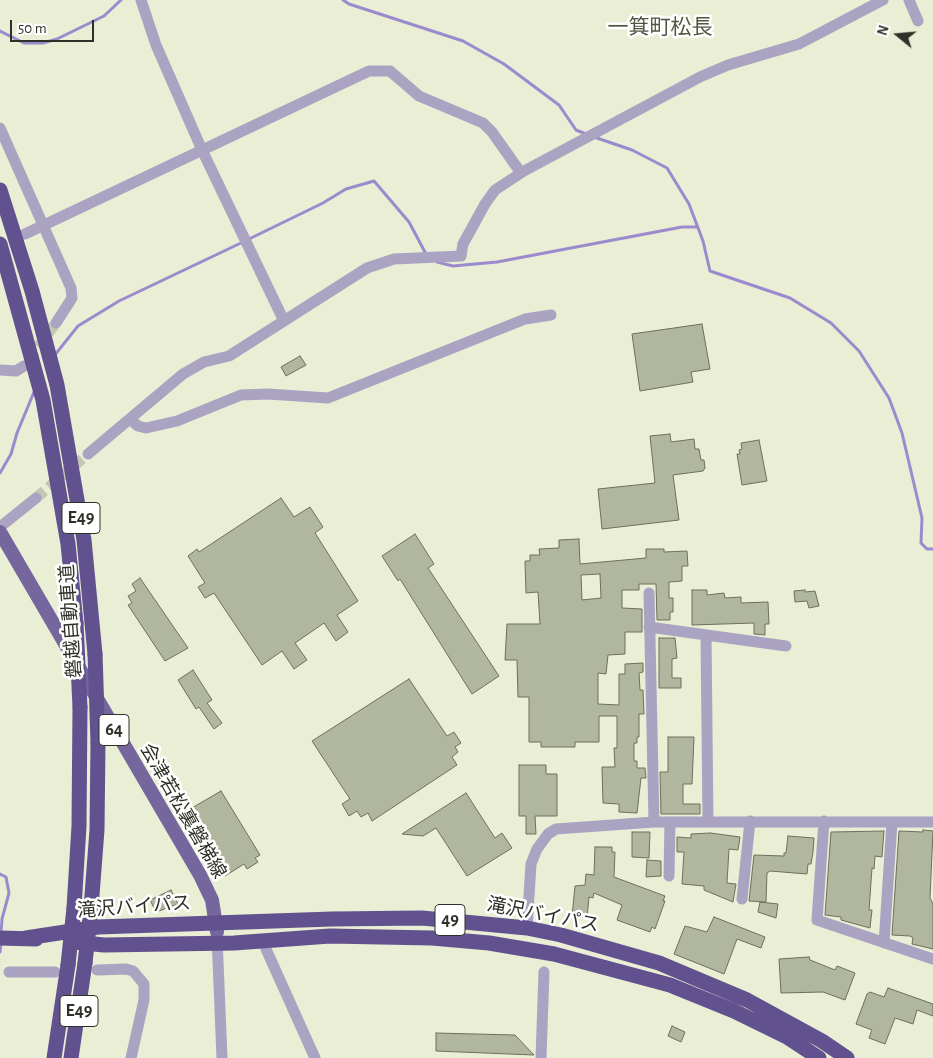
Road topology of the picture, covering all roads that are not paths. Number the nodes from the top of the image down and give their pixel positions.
1 (140, 0) edge
2 (883, 0) edge
3 (909, 0) edge
4 (918, 21) dead end
5 (0, 128) edge
6 (202, 150) junction
7 (521, 172) junction
8 (0, 190) edge
9 (43, 225) junction
10 (25, 234) dead end
11 (0, 244) edge
12 (551, 314) dead end
13 (284, 321) junction
14 (56, 323) tunnel mouth
15 (29, 363) junction
16 (0, 370) edge
17 (130, 418) junction
18 (88, 454) tunnel mouth
19 (36, 498) tunnel mouth
20 (0, 527) edge
21 (0, 532) edge
22 (649, 594) dead end
23 (649, 627) junction
24 (706, 635) junction
25 (786, 646) dead end
26 (750, 821) junction
27 (824, 821) junction
28 (654, 822) junction
29 (670, 822) junction
30 (708, 822) junction
31 (892, 822) junction
32 (933, 822) edge
33 (670, 876) dead end
34 (742, 899) dead end
35 (527, 928) junction
36 (217, 932) junction
37 (0, 938) edge
38 (26, 938) junction
39 (884, 942) junction
40 (266, 949) dead end
41 (933, 959) edge
42 (91, 967) junction
43 (62, 968) junction
44 (9, 972) dead end
45 (544, 972) dead end
46 (54, 1058) edge
47 (71, 1058) edge
48 (131, 1058) edge
49 (222, 1058) edge
50 (315, 1058) edge
51 (541, 1058) edge
52 (819, 1058) edge
53 (847, 1058) edge

1 - 6 street
2 - 7 street
3 - 4 street
5 - 9 street
6 - 7 street
6 - 9 street
6 - 13 street
7 - 13 street
8 - 42 highway, 磐越自動車道 / E49, bridge
9 - 10 street
9 - 14 street
11 - 15 highway, 磐越自動車道 / E49
12 - 17 street
13 - 17 street
15 - 16 street
15 - 43 highway, 磐越自動車道 / E49, bridge
17 - 18 street
19 - 20 street
21 - 36 main road, 会津若松裏磐梯線 / 64
22 - 23 street
23 - 24 street
23 - 28 street
24 - 25 street
24 - 30 street
26 - 27 street
26 - 30 street
26 - 34 street
27 - 31 street
27 - 39 street
28 - 29 street
28 - 35 street
29 - 30 street
29 - 33 street
31 - 32 street
31 - 39 street
35 - 36 highway, 滝沢バイパス / 49
35 - 53 highway, 滝沢バイパス / 49
36 - 38 highway, 滝沢バイパス / 49
36 - 38 highway, 滝沢バイパス / 49
36 - 49 street
36 - 52 highway, 滝沢バイパス / 49
37 - 38 highway, 滝沢バイパス / 49
39 - 41 street
40 - 50 street
42 - 47 highway, 磐越自動車道 / E49
42 - 48 street
43 - 44 street
43 - 46 highway, 磐越自動車道 / E49
45 - 51 street

